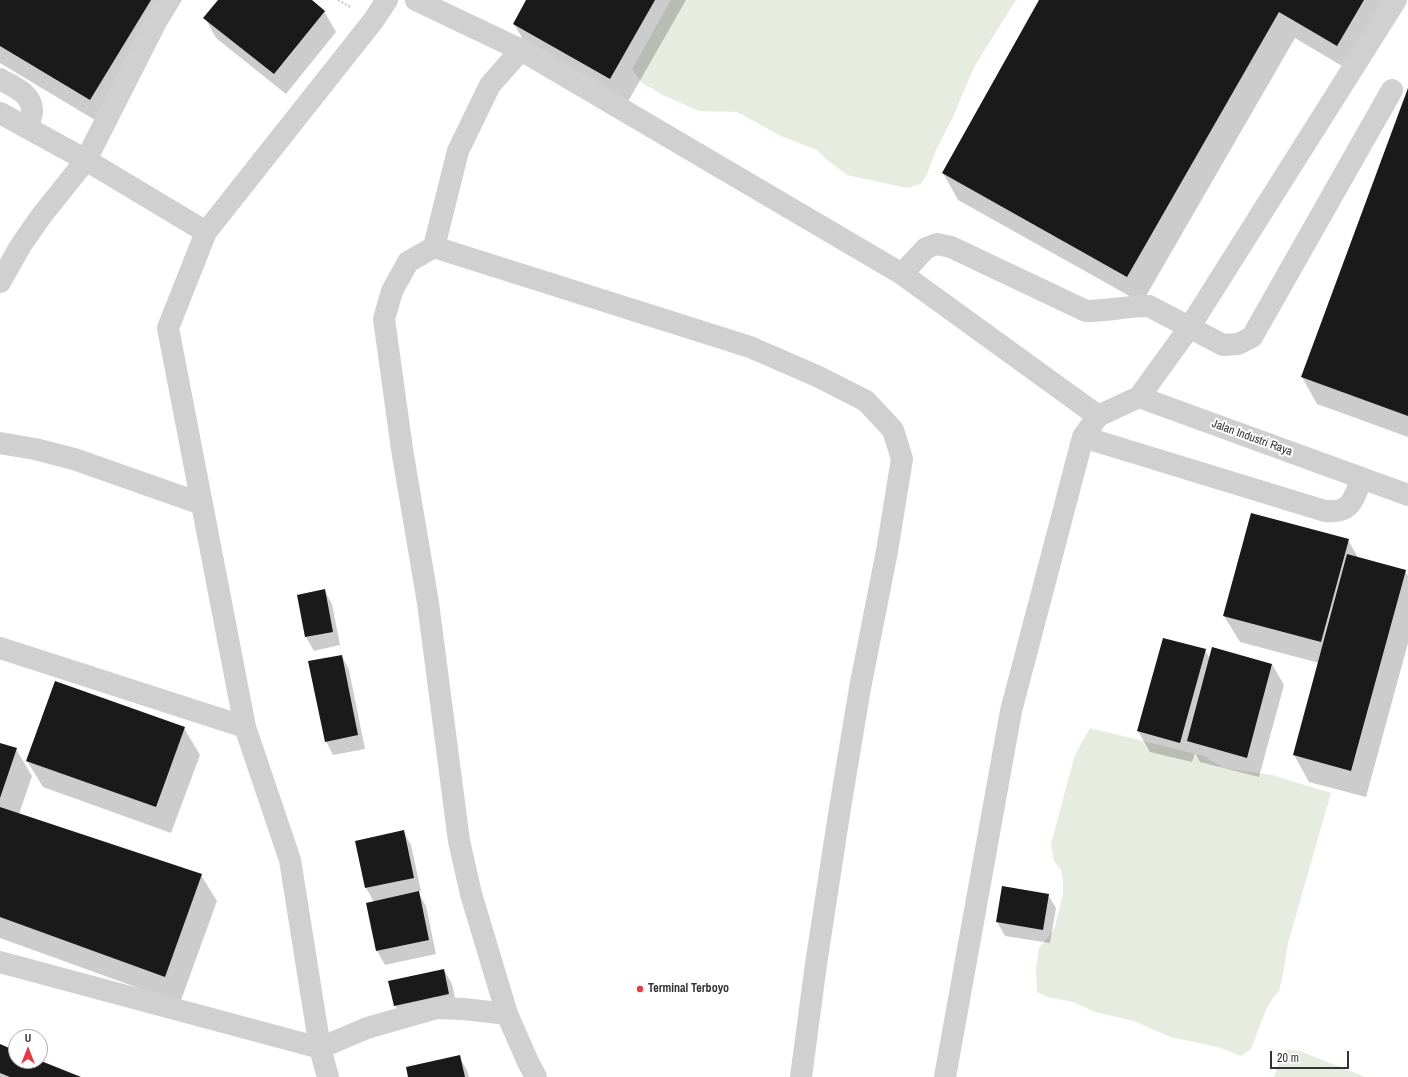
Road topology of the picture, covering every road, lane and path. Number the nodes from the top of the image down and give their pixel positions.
1 (167, 0) edge
2 (387, 0) edge
3 (416, 0) edge
4 (1396, 0) edge
5 (521, 50) junction
6 (0, 79) edge
7 (1392, 90) dead end
8 (0, 112) edge
9 (28, 128) junction
10 (86, 160) junction
11 (206, 232) junction
12 (434, 247) junction
13 (902, 274) junction
14 (0, 282) edge
15 (1189, 328) junction
16 (1139, 397) junction
17 (1098, 416) junction
18 (1083, 437) junction
19 (0, 443) edge
20 (1356, 492) junction
21 (1408, 495) edge
22 (202, 504) junction
23 (0, 648) edge
24 (245, 727) junction
25 (0, 962) edge
26 (508, 1014) junction
27 (320, 1048) junction
28 (328, 1077) edge
29 (536, 1077) edge
30 (801, 1077) edge
31 (945, 1077) edge

1 - 10 lane
2 - 11 lane
3 - 5 lane
4 - 15 lane
5 - 12 lane
5 - 13 lane
6 - 9 lane
7 - 15 lane
8 - 9 lane
9 - 10 lane
10 - 11 lane
10 - 14 lane
11 - 22 lane
12 - 26 lane
12 - 30 lane
13 - 15 lane
13 - 17 lane
15 - 16 lane
16 - 17 lane
16 - 20 lane, Jalan Industri Raya
17 - 18 lane
18 - 20 lane
18 - 31 lane
19 - 22 lane
20 - 21 lane, Jalan Industri Raya
22 - 24 lane
23 - 24 lane
24 - 27 lane
25 - 27 lane
26 - 27 lane
26 - 29 lane
27 - 28 lane

